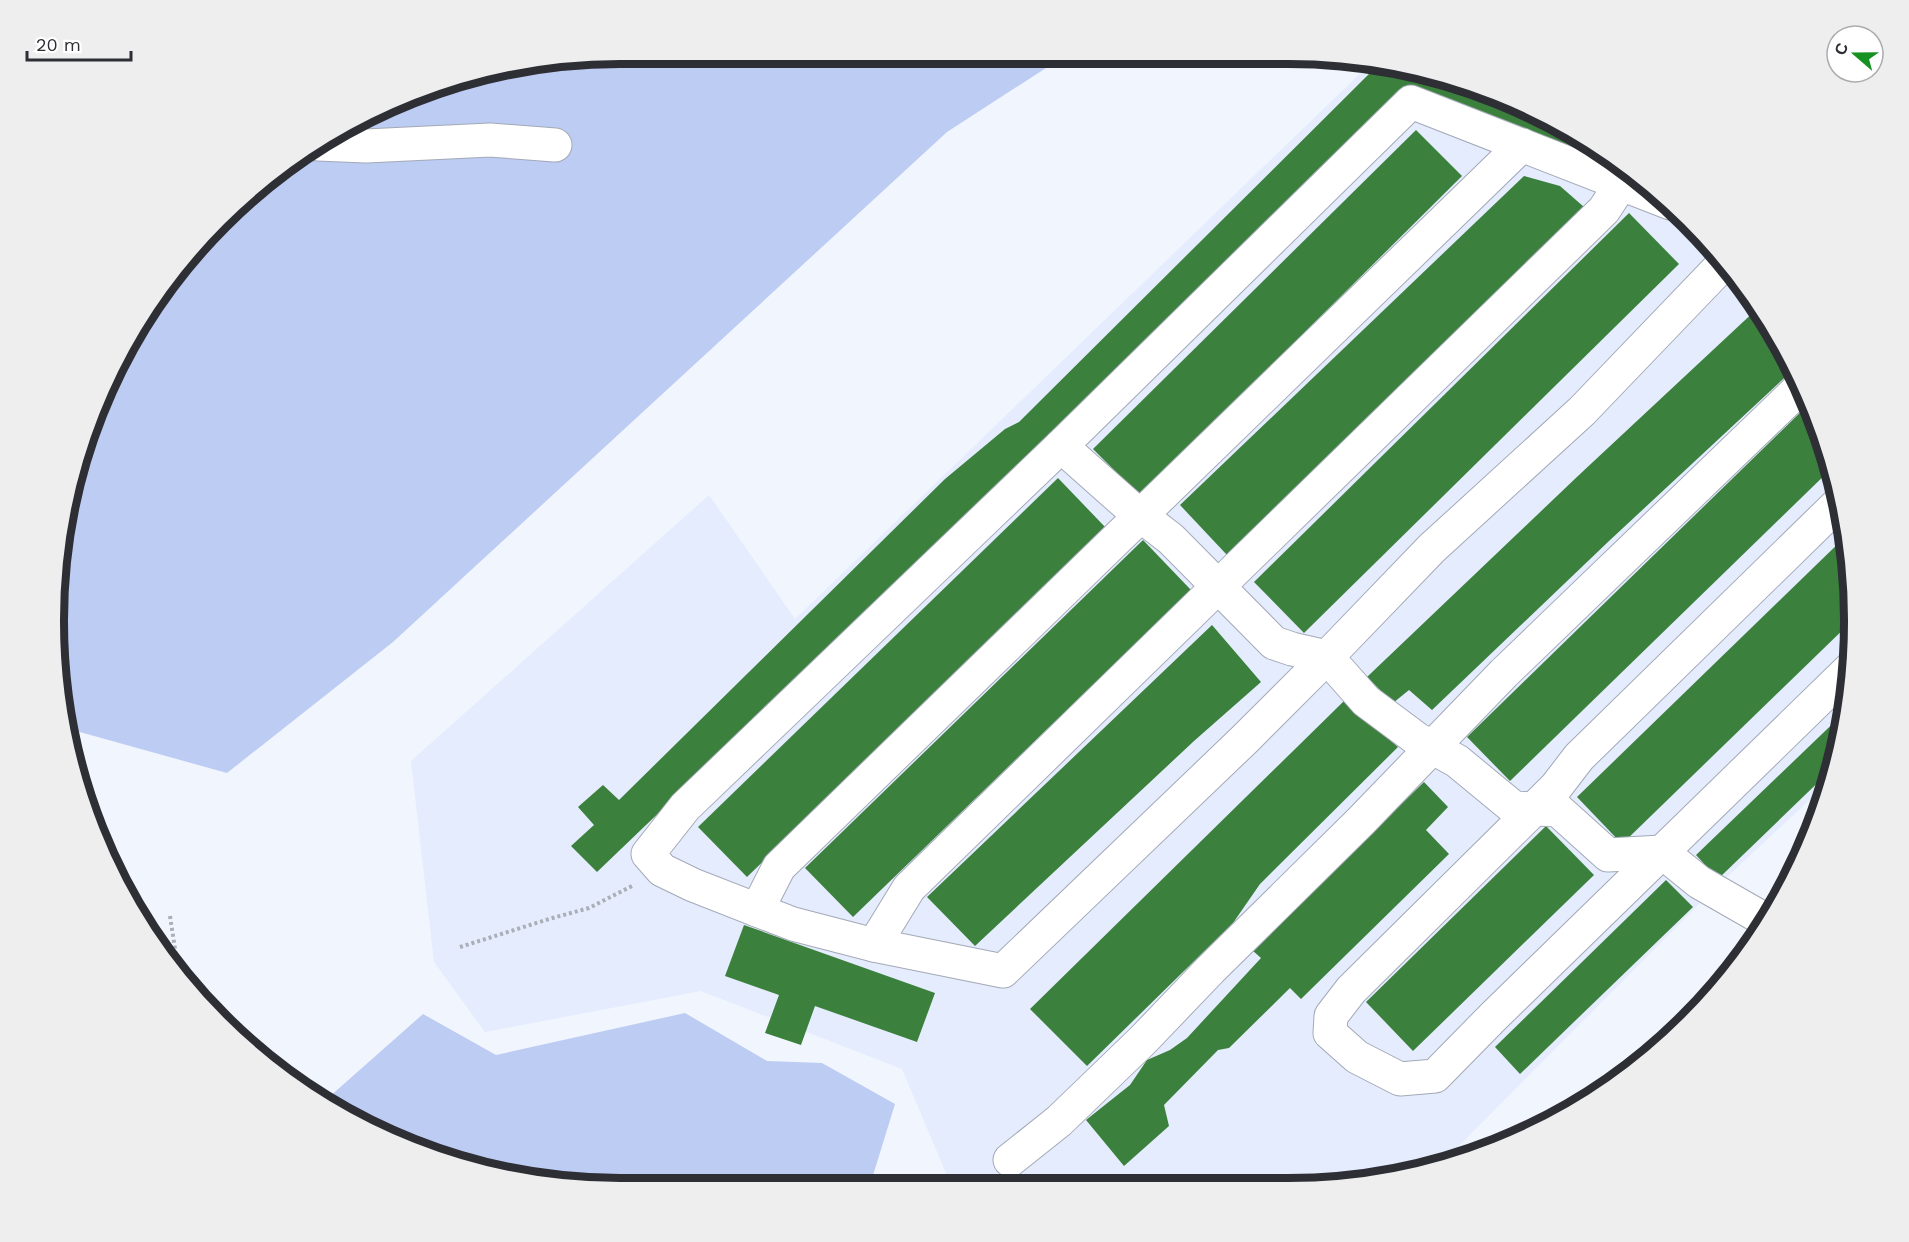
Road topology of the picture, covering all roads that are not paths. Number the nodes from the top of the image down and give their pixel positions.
1 (334, 145) edge
2 (555, 145) dead end
3 (1522, 146) junction
4 (1621, 184) junction
5 (1643, 192) edge
6 (1719, 269) edge
7 (1795, 393) edge
8 (1061, 446) junction
9 (1833, 509) edge
10 (1141, 515) junction
11 (1218, 586) junction
12 (1327, 657) junction
13 (1841, 678) edge
14 (1433, 747) junction
15 (1535, 809) junction
16 (1662, 852) junction
17 (757, 910) junction
18 (1759, 917) edge
19 (874, 945) junction
20 (1010, 1160) dead end

1 - 2 lane
3 - 4 lane
3 - 8 lane
3 - 10 lane
4 - 5 lane
4 - 11 lane
6 - 12 lane
7 - 14 lane
8 - 10 lane
8 - 17 lane
9 - 15 lane
10 - 11 lane
10 - 17 lane
11 - 12 lane
11 - 19 lane
12 - 14 lane
12 - 19 lane
13 - 16 lane
14 - 15 lane
14 - 20 lane
15 - 16 lane
15 - 16 lane
16 - 18 lane
17 - 19 lane

